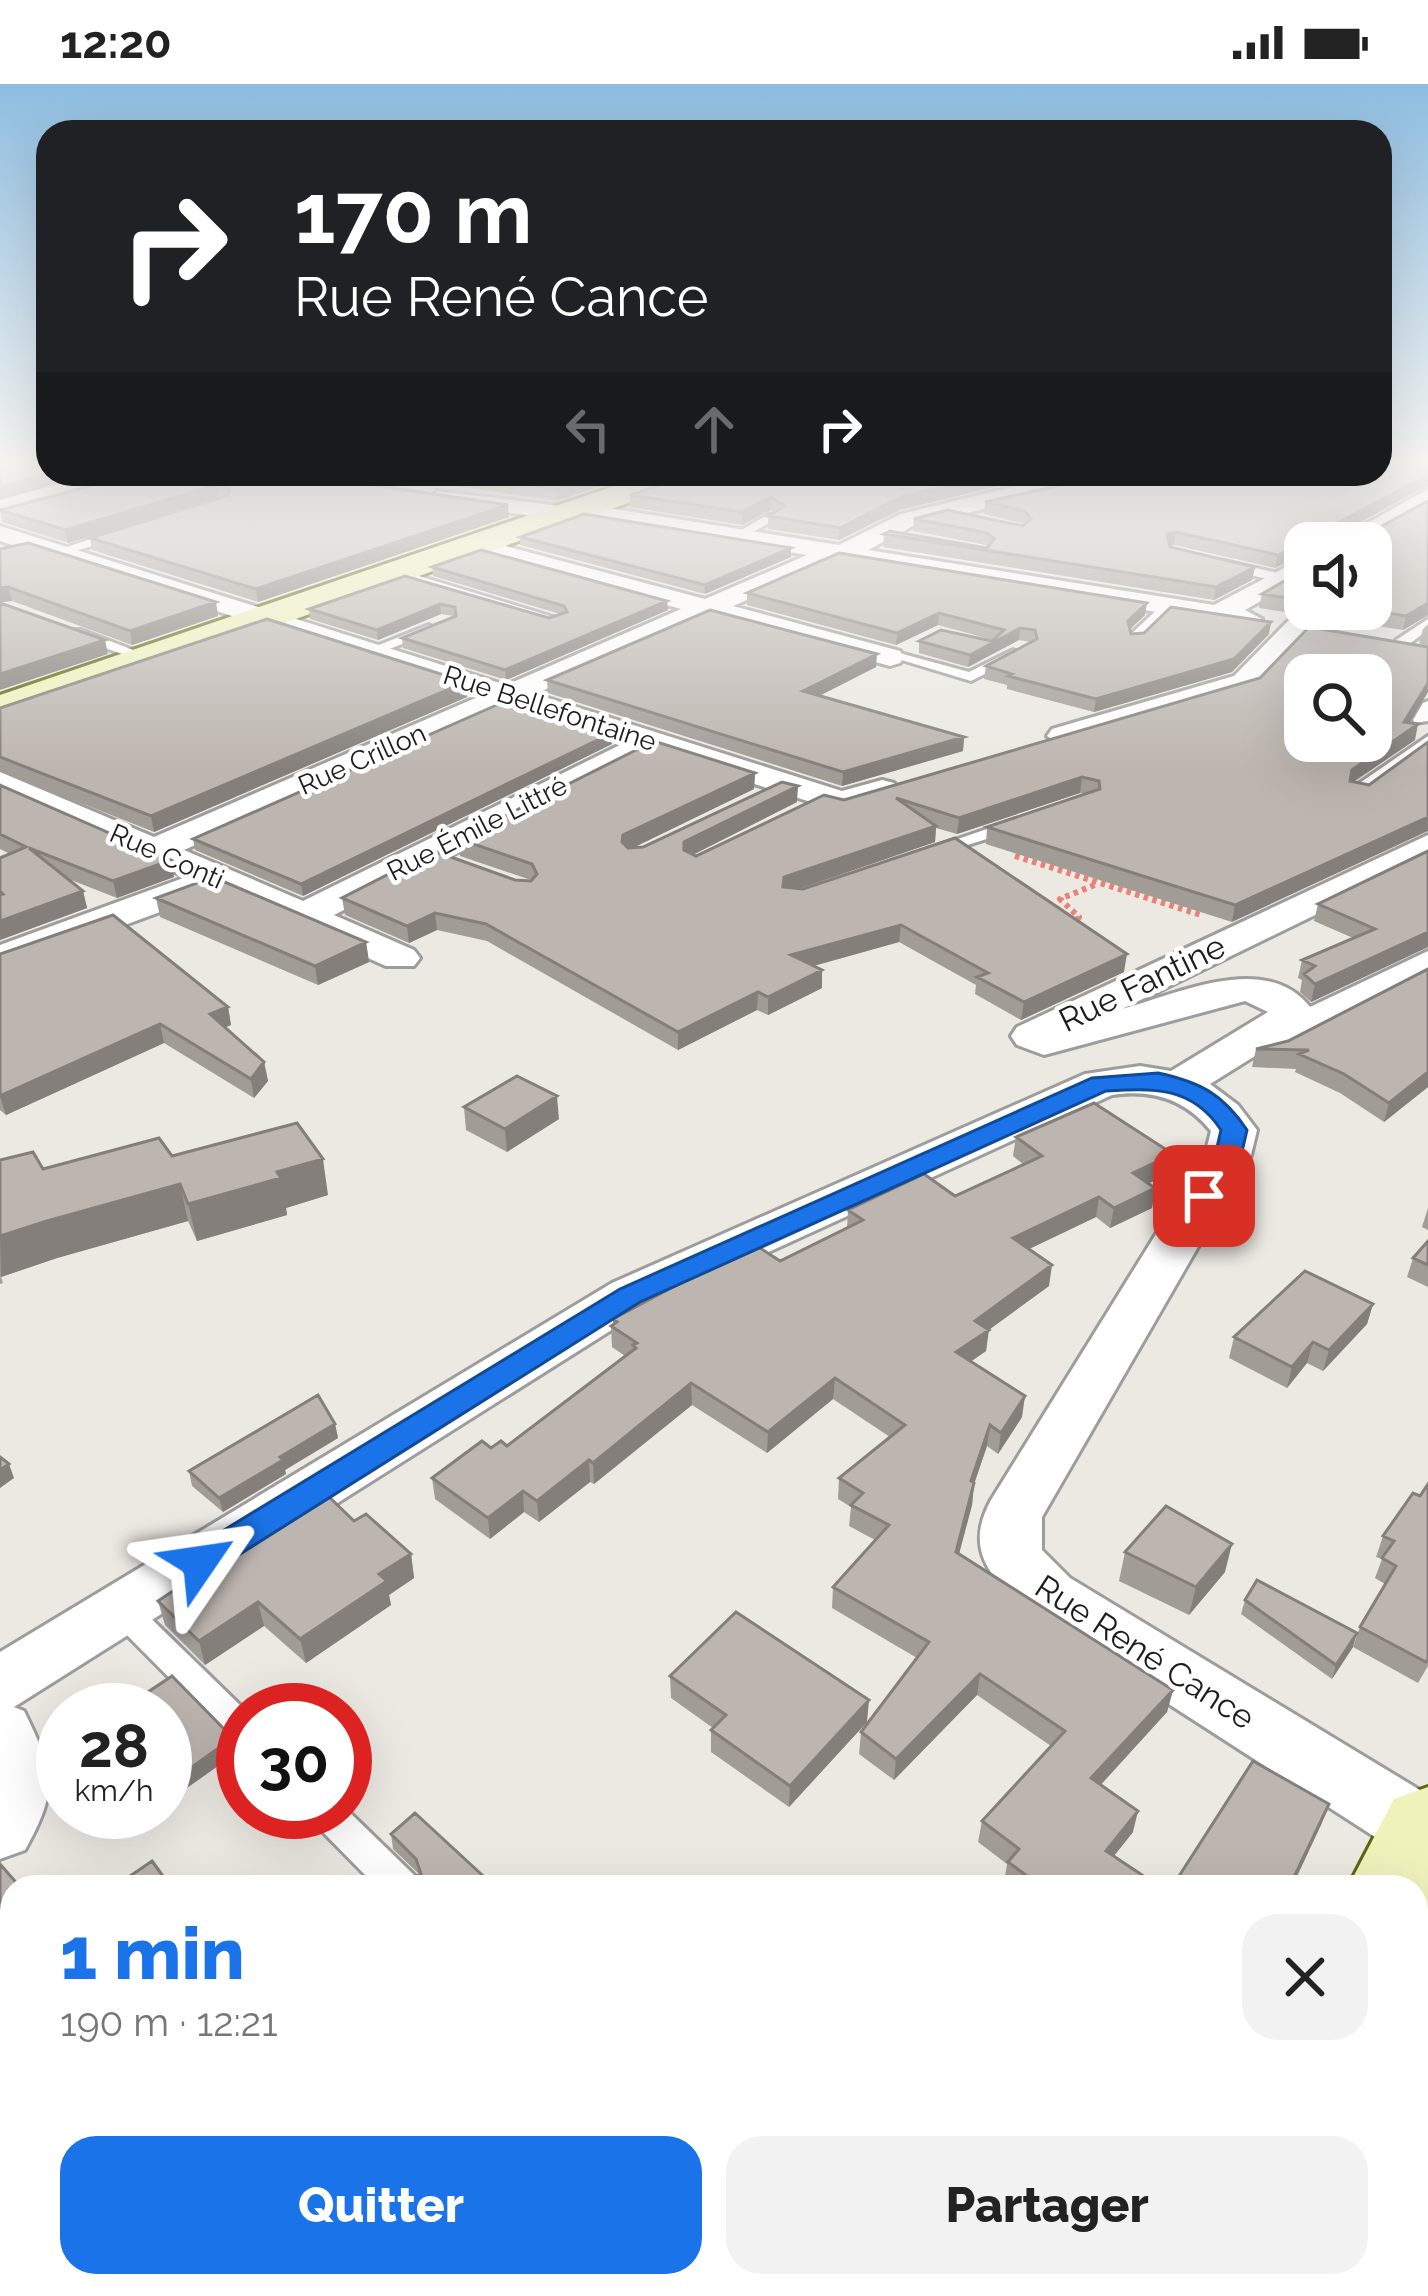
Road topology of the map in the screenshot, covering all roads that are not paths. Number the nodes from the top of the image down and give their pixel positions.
1 (95, 563) edge
2 (416, 563) edge
3 (542, 563) edge
4 (815, 563) edge
5 (903, 563) edge
6 (1218, 563) edge
7 (1284, 571) edge
8 (391, 572) junction
9 (1284, 577) edge
10 (1169, 606) junction
11 (709, 608) junction
12 (1217, 614) junction
13 (264, 617) junction
14 (556, 620) edge
15 (448, 621) edge
16 (1428, 622) edge
17 (66, 630) edge
18 (1133, 638) edge
19 (922, 640) edge
20 (1026, 646) edge
21 (371, 651) junction
22 (1428, 655) edge
23 (891, 656) junction
24 (147, 658) junction
25 (508, 695) junction
26 (0, 709) edge
27 (652, 741) junction
28 (1428, 741) edge
29 (1022, 748) edge
30 (0, 782) edge
31 (909, 782) edge
32 (1357, 793) edge
33 (1046, 814) edge
34 (1428, 846) edge
35 (153, 850) junction
36 (901, 862) edge
37 (218, 878) junction
38 (303, 916) junction
39 (400, 958) dead end
40 (0, 959) edge
41 (1428, 963) edge
42 (1183, 1086) junction
43 (122, 1610) junction
44 (0, 1685) edge
45 (216, 1703) edge
46 (0, 1731) edge
47 (0, 1828) edge
48 (1428, 1832) edge
49 (353, 1839) edge
50 (389, 1875) edge
51 (1405, 1875) edge

1 - 13 street, Rue Bellefontaine
2 - 8 main road
3 - 11 street
4 - 11 street, Rue Crillon
5 - 10 street
6 - 7 lane
8 - 13 main road
8 - 14 lane
9 - 12 street
10 - 12 street
10 - 18 lane
11 - 23 street
11 - 25 street, Rue Crillon
12 - 29 street
13 - 21 street, Rue Bellefontaine
13 - 24 main road
15 - 21 lane
16 - 22 lane
17 - 24 lane
19 - 23 lane
20 - 23 lane
21 - 25 street, Rue Bellefontaine
24 - 26 main road
25 - 27 street, Rue Bellefontaine
25 - 35 street, Rue Crillon
27 - 31 street, Rue Bellefontaine
27 - 38 street, Rue Émile Littré
28 - 32 lane
30 - 35 street, Rue Conti
33 - 36 lane
34 - 42 street, Rue Fantine
35 - 37 street, Rue Conti
37 - 38 street, Rue Conti
37 - 40 street
38 - 39 street, Rue Conti
41 - 42 street
42 - 43 street
42 - 48 street, Rue René Cance
43 - 44 street
43 - 45 lane
46 - 47 street
48 - 51 main road
49 - 50 lane

